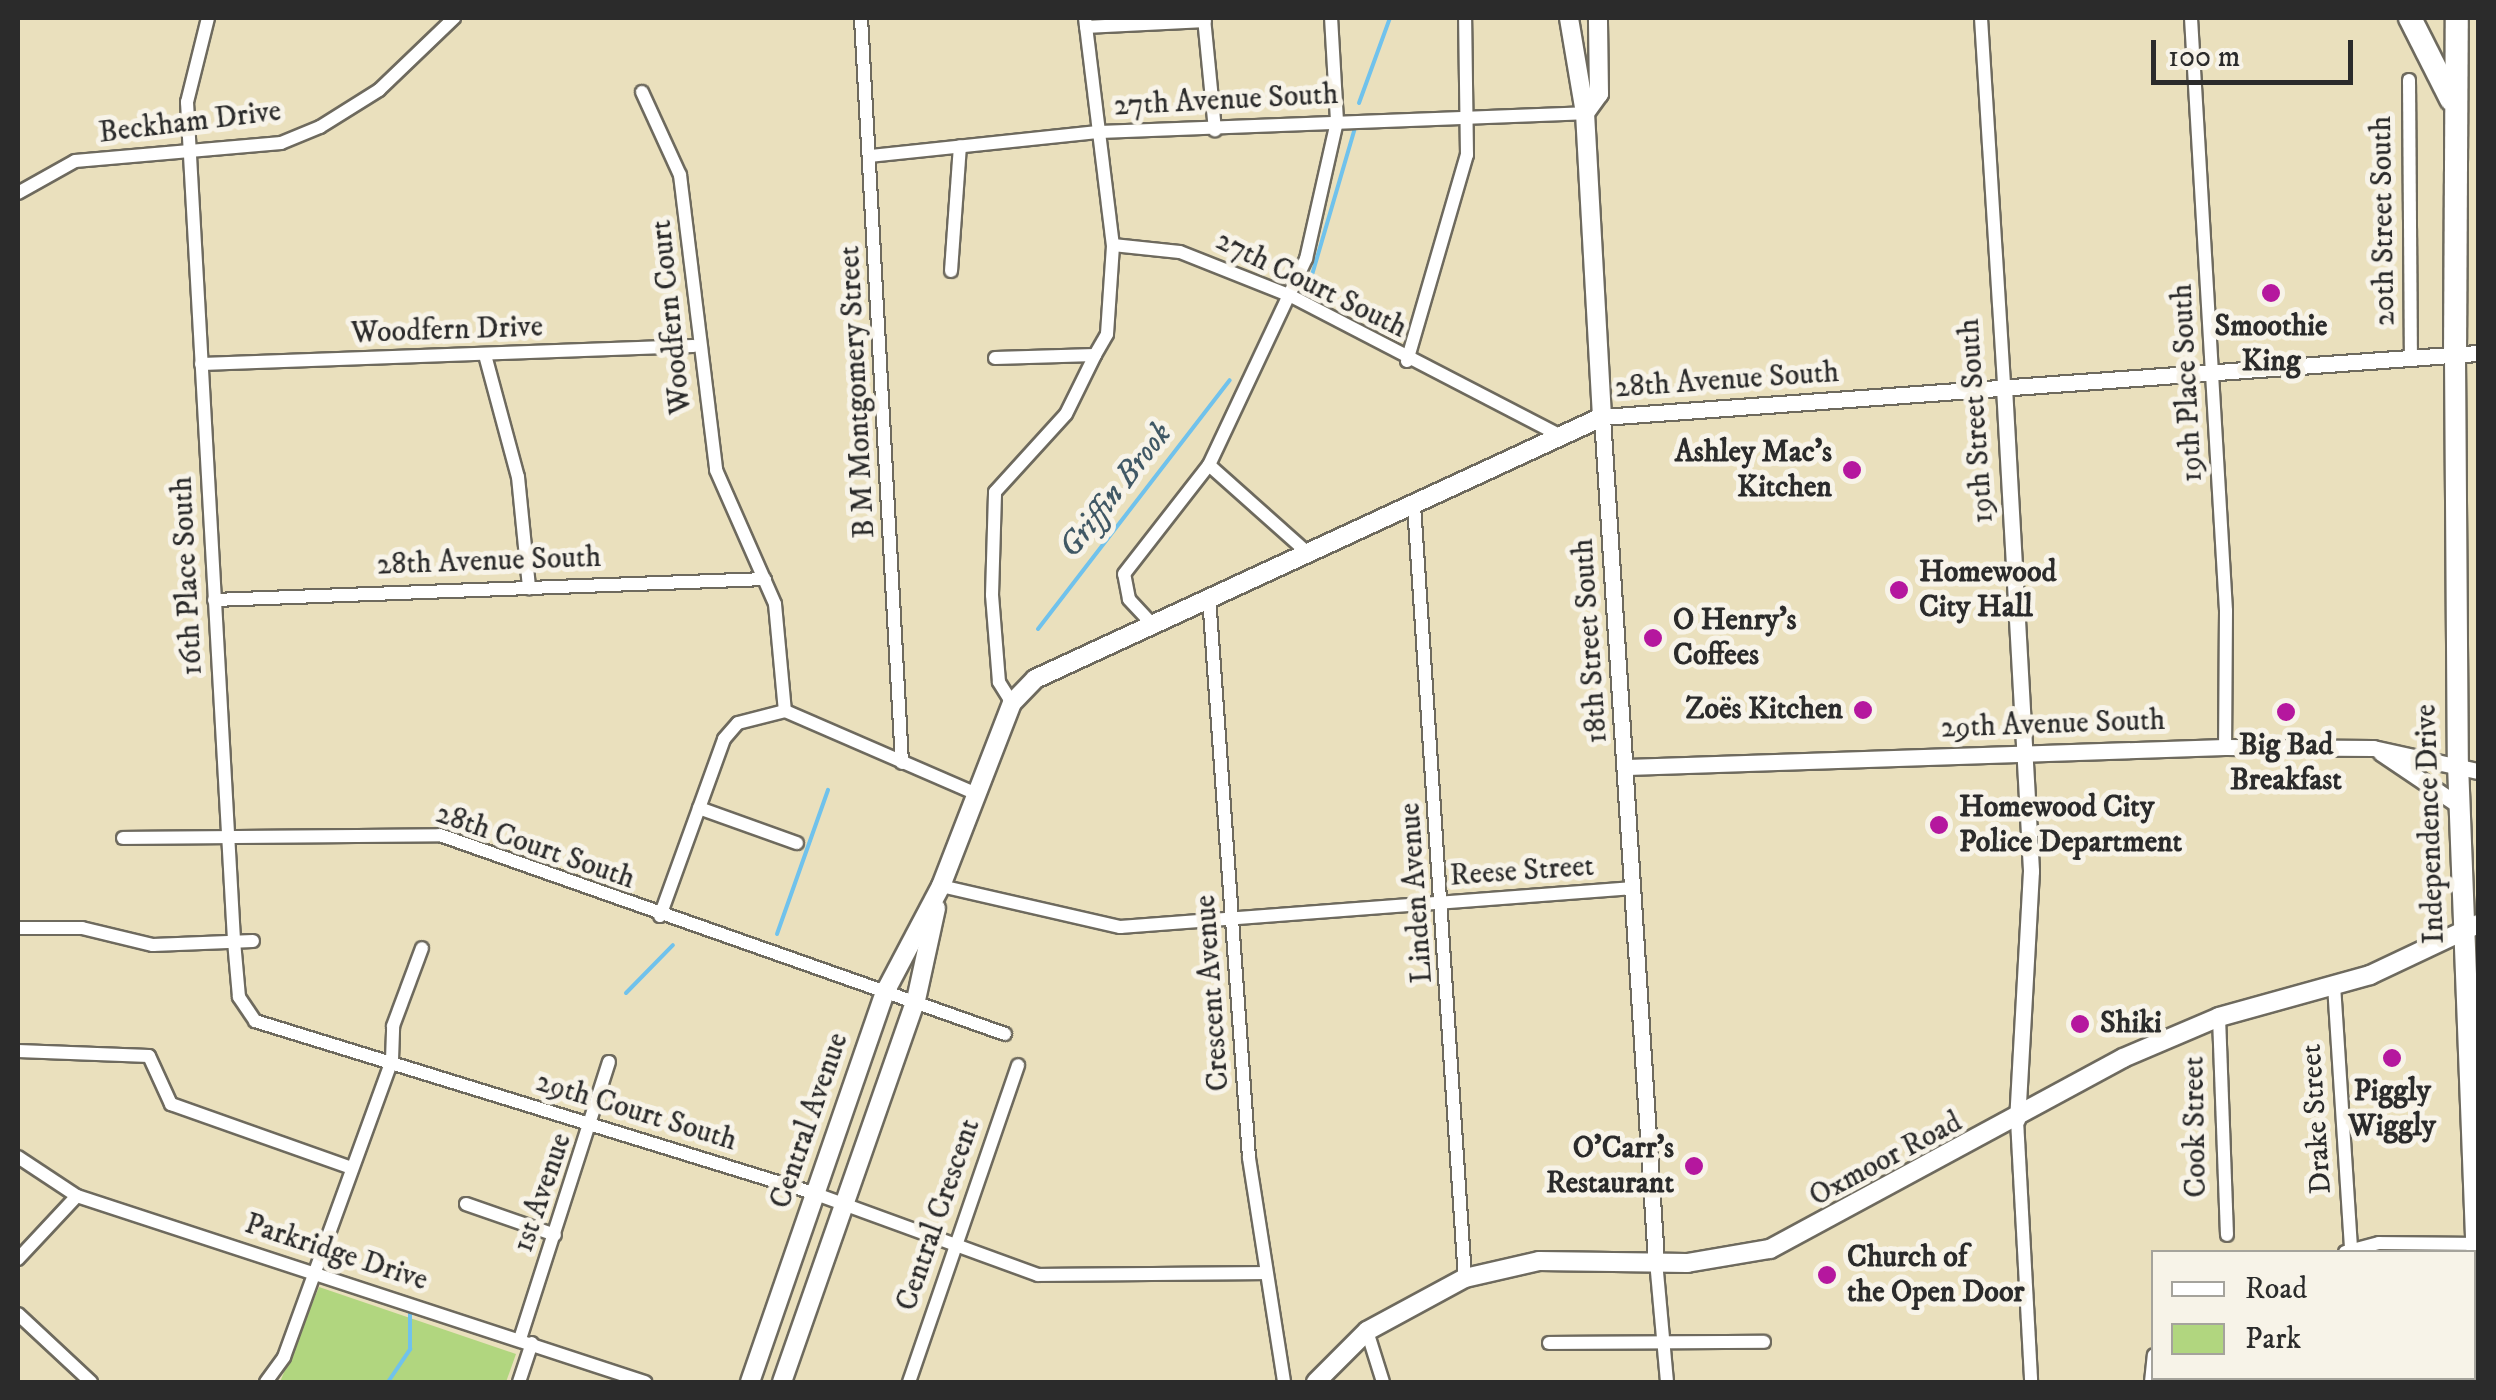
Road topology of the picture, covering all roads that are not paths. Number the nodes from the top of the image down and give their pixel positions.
1 (208, 18) edge
2 (454, 18) edge
3 (862, 18) edge
4 (1331, 18) edge
5 (1465, 18) edge
6 (1569, 18) edge
7 (1598, 18) edge
8 (1981, 18) edge
9 (2191, 18) edge
10 (2410, 18) edge
11 (2457, 18) edge
12 (1205, 19) edge
13 (1085, 22) edge
14 (2409, 80) dead end
15 (642, 92) dead end
16 (1585, 112) junction
17 (1472, 114) junction
18 (2458, 118) junction
19 (1337, 121) junction
20 (1215, 130) junction
21 (1099, 132) junction
22 (960, 146) junction
23 (190, 152) junction
24 (870, 156) junction
25 (18, 193) edge
26 (1113, 245) junction
27 (951, 271) dead end
28 (1292, 296) junction
29 (694, 346) junction
30 (485, 354) junction
31 (1095, 355) junction
32 (2467, 355) edge
33 (996, 358) dead end
34 (1407, 360) junction
35 (2411, 360) junction
36 (201, 364) junction
37 (2213, 374) junction
38 (2004, 387) junction
39 (1602, 418) junction
40 (1563, 437) junction
41 (1209, 465) junction
42 (1414, 505) junction
43 (1310, 554) junction
44 (765, 579) junction
45 (528, 588) junction
46 (1209, 597) junction
47 (214, 600) junction
48 (1152, 624) junction
49 (1035, 679) joint
50 (1012, 703) junction
51 (784, 710) junction
52 (2225, 747) junction
53 (2374, 748) junction
54 (2024, 753) junction
55 (902, 763) junction
56 (1627, 766) junction
57 (2468, 768) edge
58 (980, 795) junction
59 (2460, 806) junction
60 (698, 808) junction
61 (231, 832) junction
62 (123, 838) dead end
63 (798, 843) dead end
64 (941, 886) junction
65 (1634, 888) junction
66 (1443, 904) junction
67 (660, 916) junction
68 (1234, 916) junction
69 (18, 928) edge
70 (2471, 928) edge
71 (253, 941) dead end
72 (234, 942) junction
73 (422, 948) dead end
74 (2334, 986) junction
75 (884, 994) junction
76 (239, 996) joint
77 (915, 1003) junction
78 (2219, 1018) junction
79 (1005, 1034) dead end
80 (18, 1051) edge
81 (392, 1060) junction
82 (609, 1062) dead end
83 (1018, 1064) dead end
84 (2475, 1102) edge
85 (2018, 1120) junction
86 (592, 1128) junction
87 (18, 1158) edge
88 (352, 1168) junction
89 (814, 1193) junction
90 (77, 1196) junction
91 (466, 1204) dead end
92 (840, 1210) junction
93 (555, 1235) junction
94 (2226, 1235) dead end
95 (2477, 1240) edge
96 (952, 1250) junction
97 (2348, 1250) edge
98 (2360, 1250) edge
99 (18, 1259) edge
100 (1656, 1262) junction
101 (312, 1272) junction
102 (1266, 1273) junction
103 (1466, 1278) junction
104 (2478, 1289) edge
105 (18, 1314) edge
106 (1367, 1330) junction
107 (526, 1341) junction
108 (1663, 1342) junction
109 (1764, 1342) dead end
110 (1549, 1343) dead end
111 (91, 1382) edge
112 (266, 1382) edge
113 (520, 1382) edge
114 (645, 1382) edge
115 (750, 1382) edge
116 (782, 1382) edge
117 (909, 1382) edge
118 (1284, 1382) edge
119 (1316, 1382) edge
120 (1383, 1382) edge
121 (1667, 1382) edge
122 (2031, 1382) edge

1 - 23 street, 16th Place South
2 - 23 street, Beckham Drive
3 - 24 street, B M Montgomery Street
4 - 19 street
5 - 17 street
6 - 16 main road, 18th Street South
7 - 16 main road
8 - 38 street, 19th Street South
9 - 37 street, 19th Place South
10 - 18 highway
11 - 18 highway
12 - 13 street
12 - 20 street
13 - 21 street
14 - 35 street, 20th Street South
15 - 29 street, Woodfern Court
16 - 17 street, 27th Avenue South
16 - 39 main road, 18th Street South
17 - 19 street, 27th Avenue South
17 - 34 street
18 - 32 highway
19 - 20 street, 27th Avenue South
19 - 28 street
20 - 21 street, 27th Avenue South
21 - 22 street, 27th Avenue South
21 - 26 street
22 - 24 street, 27th Avenue South
22 - 27 street
23 - 25 street, Beckham Drive
23 - 36 street, 16th Place South
24 - 55 street, B M Montgomery Street
26 - 28 street, 27th Court South
26 - 31 street
28 - 34 street, 27th Court South
28 - 41 street
29 - 30 street, Woodfern Drive
29 - 44 street, Woodfern Court
30 - 36 street, Woodfern Drive
30 - 45 street
31 - 33 street
31 - 50 street
32 - 35 street, 28th Avenue South
32 - 57 main road, Independence Drive
34 - 40 street, 27th Court South
35 - 37 street, 28th Avenue South
36 - 47 street, 16th Place South
37 - 38 street, 28th Avenue South
37 - 52 street, 19th Place South
38 - 39 street, 28th Avenue South
38 - 54 street, 19th Street South
39 - 40 main road, 28th Avenue South
39 - 56 street, 18th Street South
40 - 42 main road, 28th Avenue South
41 - 43 street
41 - 48 street
42 - 43 main road, 28th Avenue South
42 - 66 street, Linden Avenue
43 - 46 main road, 28th Avenue South
44 - 45 street, 28th Avenue South
44 - 51 street, Woodfern Court
45 - 47 street, 28th Avenue South
46 - 48 main road, 28th Avenue South
46 - 68 street, Crescent Avenue
47 - 61 street, 16th Place South
48 - 49 main road, 28th Avenue South
49 - 50 main road, Central Avenue
50 - 58 main road, Central Avenue
51 - 55 street
51 - 60 street
52 - 53 street, 29th Avenue South
52 - 54 street, 29th Avenue South
53 - 57 street, 29th Avenue South
53 - 59 street
54 - 56 street, 29th Avenue South
54 - 85 street, 19th Street South
55 - 58 street
56 - 65 street, 18th Street South
57 - 59 main road, Independence Drive
58 - 64 main road, Central Avenue
59 - 70 main road, Independence Drive
60 - 63 street
60 - 67 street
61 - 62 street, 28th Court South
61 - 67 street, 28th Court South
61 - 72 street, 16th Place South
64 - 68 street, Reese Street
64 - 75 main road, Central Avenue
64 - 77 main road, Central Avenue
65 - 66 street, Reese Street
65 - 100 street, 18th Street South
66 - 68 street, Reese Street
66 - 103 street, Linden Avenue
67 - 75 street, 28th Court South
68 - 102 street, Crescent Avenue
69 - 72 street
70 - 74 main road, Oxmoor Road
70 - 84 main road, Independence Drive
71 - 72 street
72 - 76 street, 16th Place South
73 - 81 street
74 - 78 main road, Oxmoor Road
74 - 97 street, Drake Street
75 - 77 street, 28th Court South
75 - 89 main road, Central Avenue
76 - 81 street, 29th Court South
77 - 79 street, 28th Court South
77 - 92 main road, Central Avenue
78 - 85 main road, Oxmoor Road
78 - 94 street, Cook Street
80 - 88 street
81 - 86 street, 29th Court South
81 - 88 street
82 - 86 street, 1st Avenue
83 - 96 street, Central Crescent
84 - 95 main road, Independence Drive
85 - 100 main road, Oxmoor Road
85 - 122 street
86 - 89 street, 29th Court South
86 - 93 street, 1st Avenue
87 - 90 street, Parkridge Drive
88 - 101 street
89 - 92 street, 29th Court South
89 - 115 main road, Central Avenue
90 - 99 street
90 - 101 street, Parkridge Drive
91 - 93 street
92 - 96 street, 29th Court South
92 - 116 main road, Central Avenue
93 - 107 street, 1st Avenue
95 - 98 street
95 - 104 main road, Independence Drive
96 - 102 street, 29th Court South
96 - 117 street, Central Crescent
100 - 103 main road, Oxmoor Road
100 - 108 street
101 - 107 street, Parkridge Drive
101 - 112 street
102 - 118 street, Crescent Avenue
103 - 106 main road, Oxmoor Road
105 - 111 street
106 - 119 main road, Oxmoor Road
106 - 120 street
107 - 113 street, 1st Avenue
107 - 114 street, Parkridge Drive
108 - 109 street
108 - 110 street
108 - 121 street

